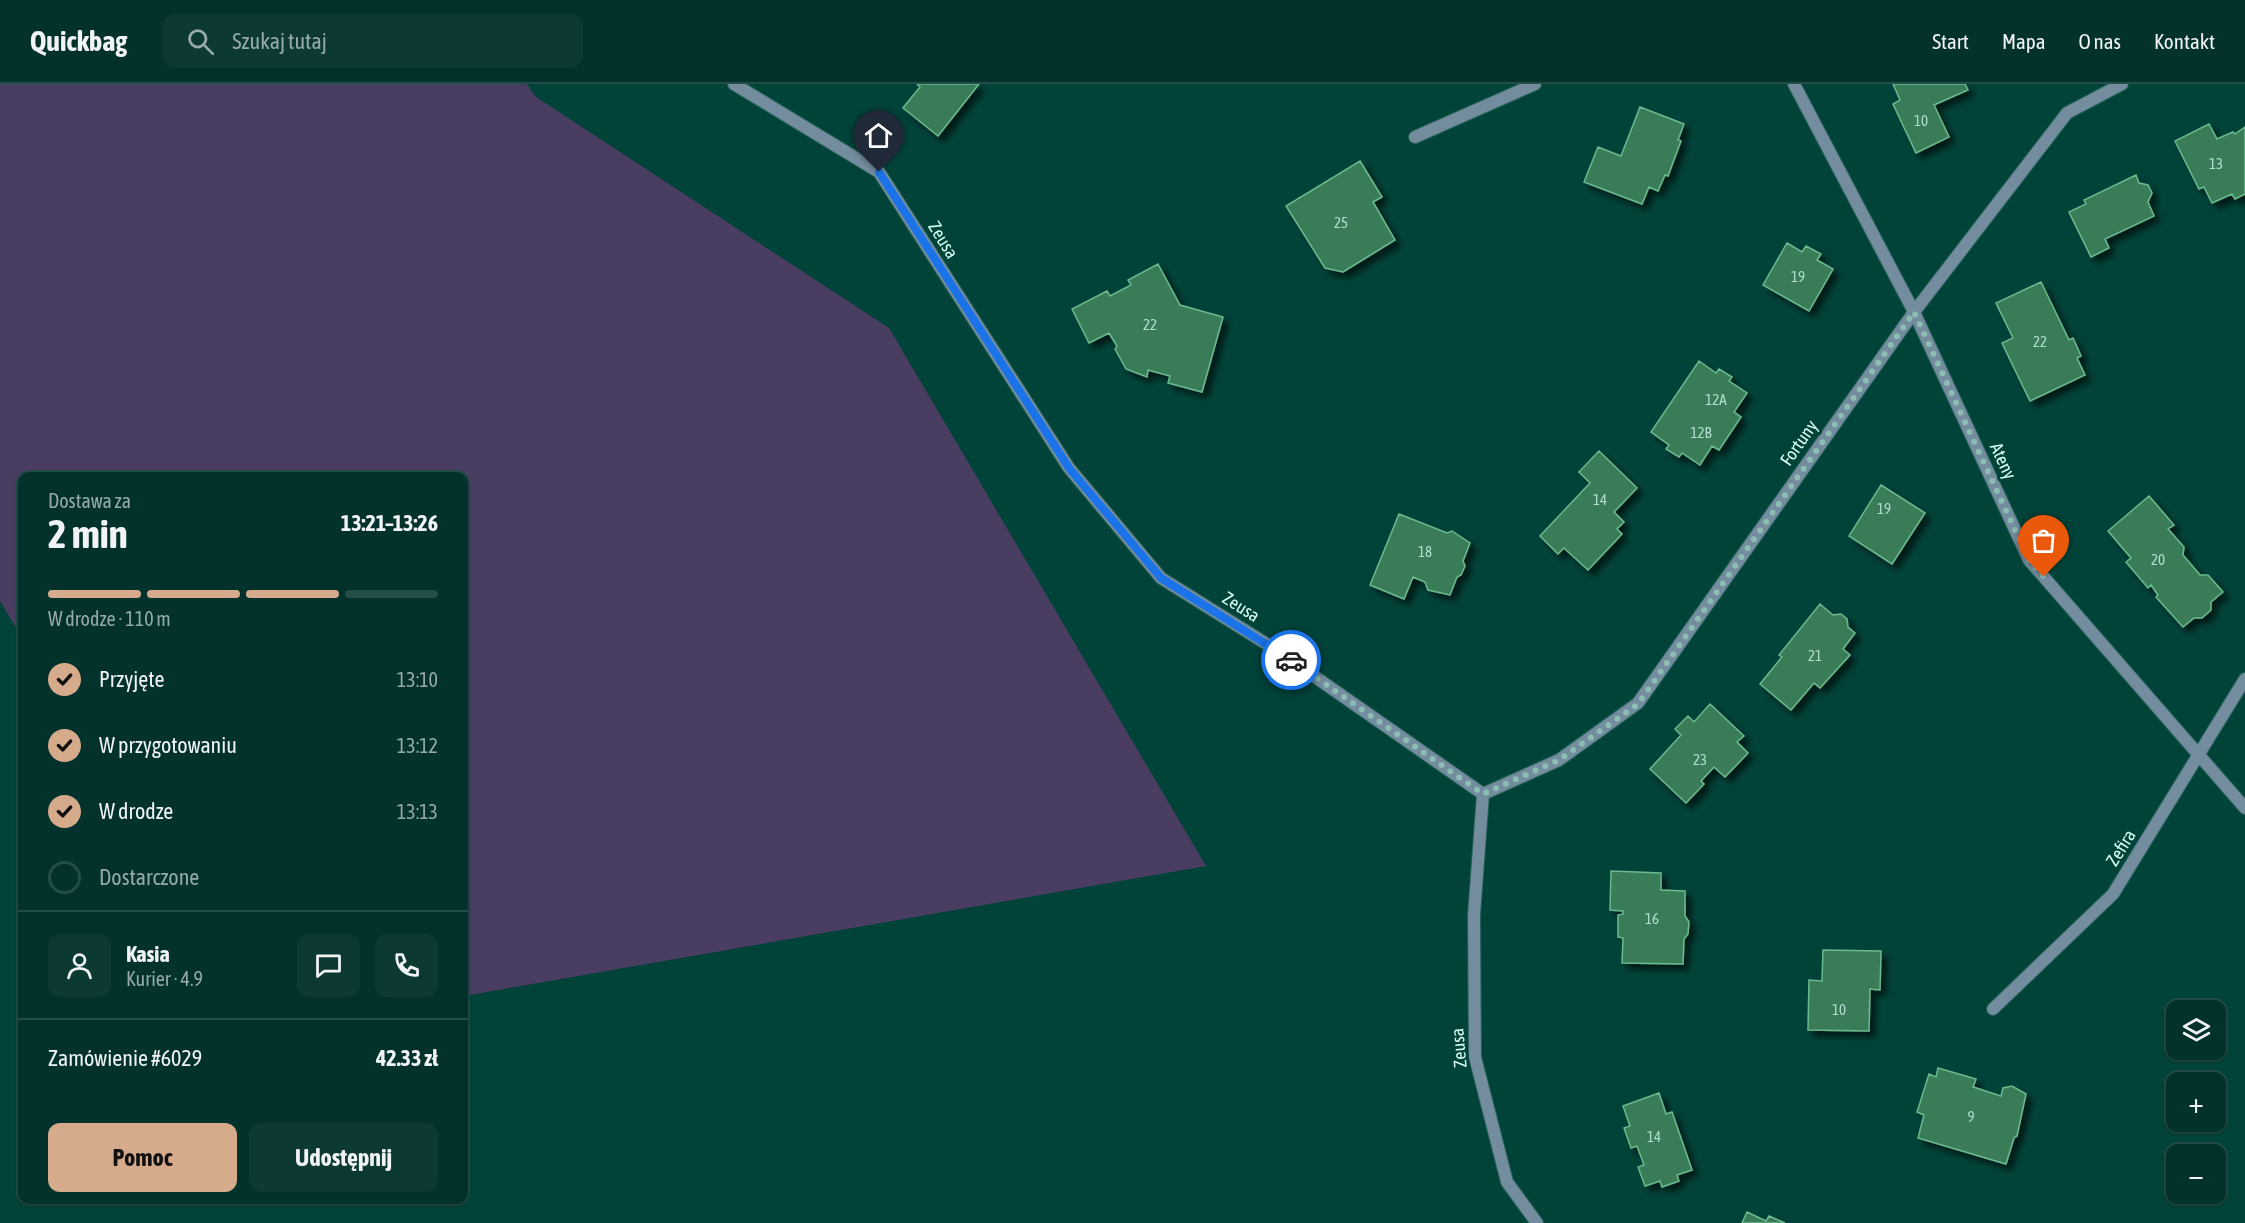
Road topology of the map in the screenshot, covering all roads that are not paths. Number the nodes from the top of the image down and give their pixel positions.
1 (734, 84) edge
2 (1535, 84) edge
3 (1794, 84) edge
4 (2122, 84) edge
5 (1415, 137) dead end
6 (1914, 312) junction
7 (2245, 679) edge
8 (2199, 755) junction
9 (1483, 794) junction
10 (2245, 808) edge
11 (1993, 1009) dead end
12 (1536, 1223) edge

1 - 9 street, Zeusa
2 - 5 street
3 - 6 street, Ateny
4 - 6 street, Fortuny
6 - 8 street, Ateny
6 - 9 street, Fortuny
7 - 8 street, Zefira
8 - 10 street, Ateny
8 - 11 street, Zefira
9 - 12 street, Zeusa

